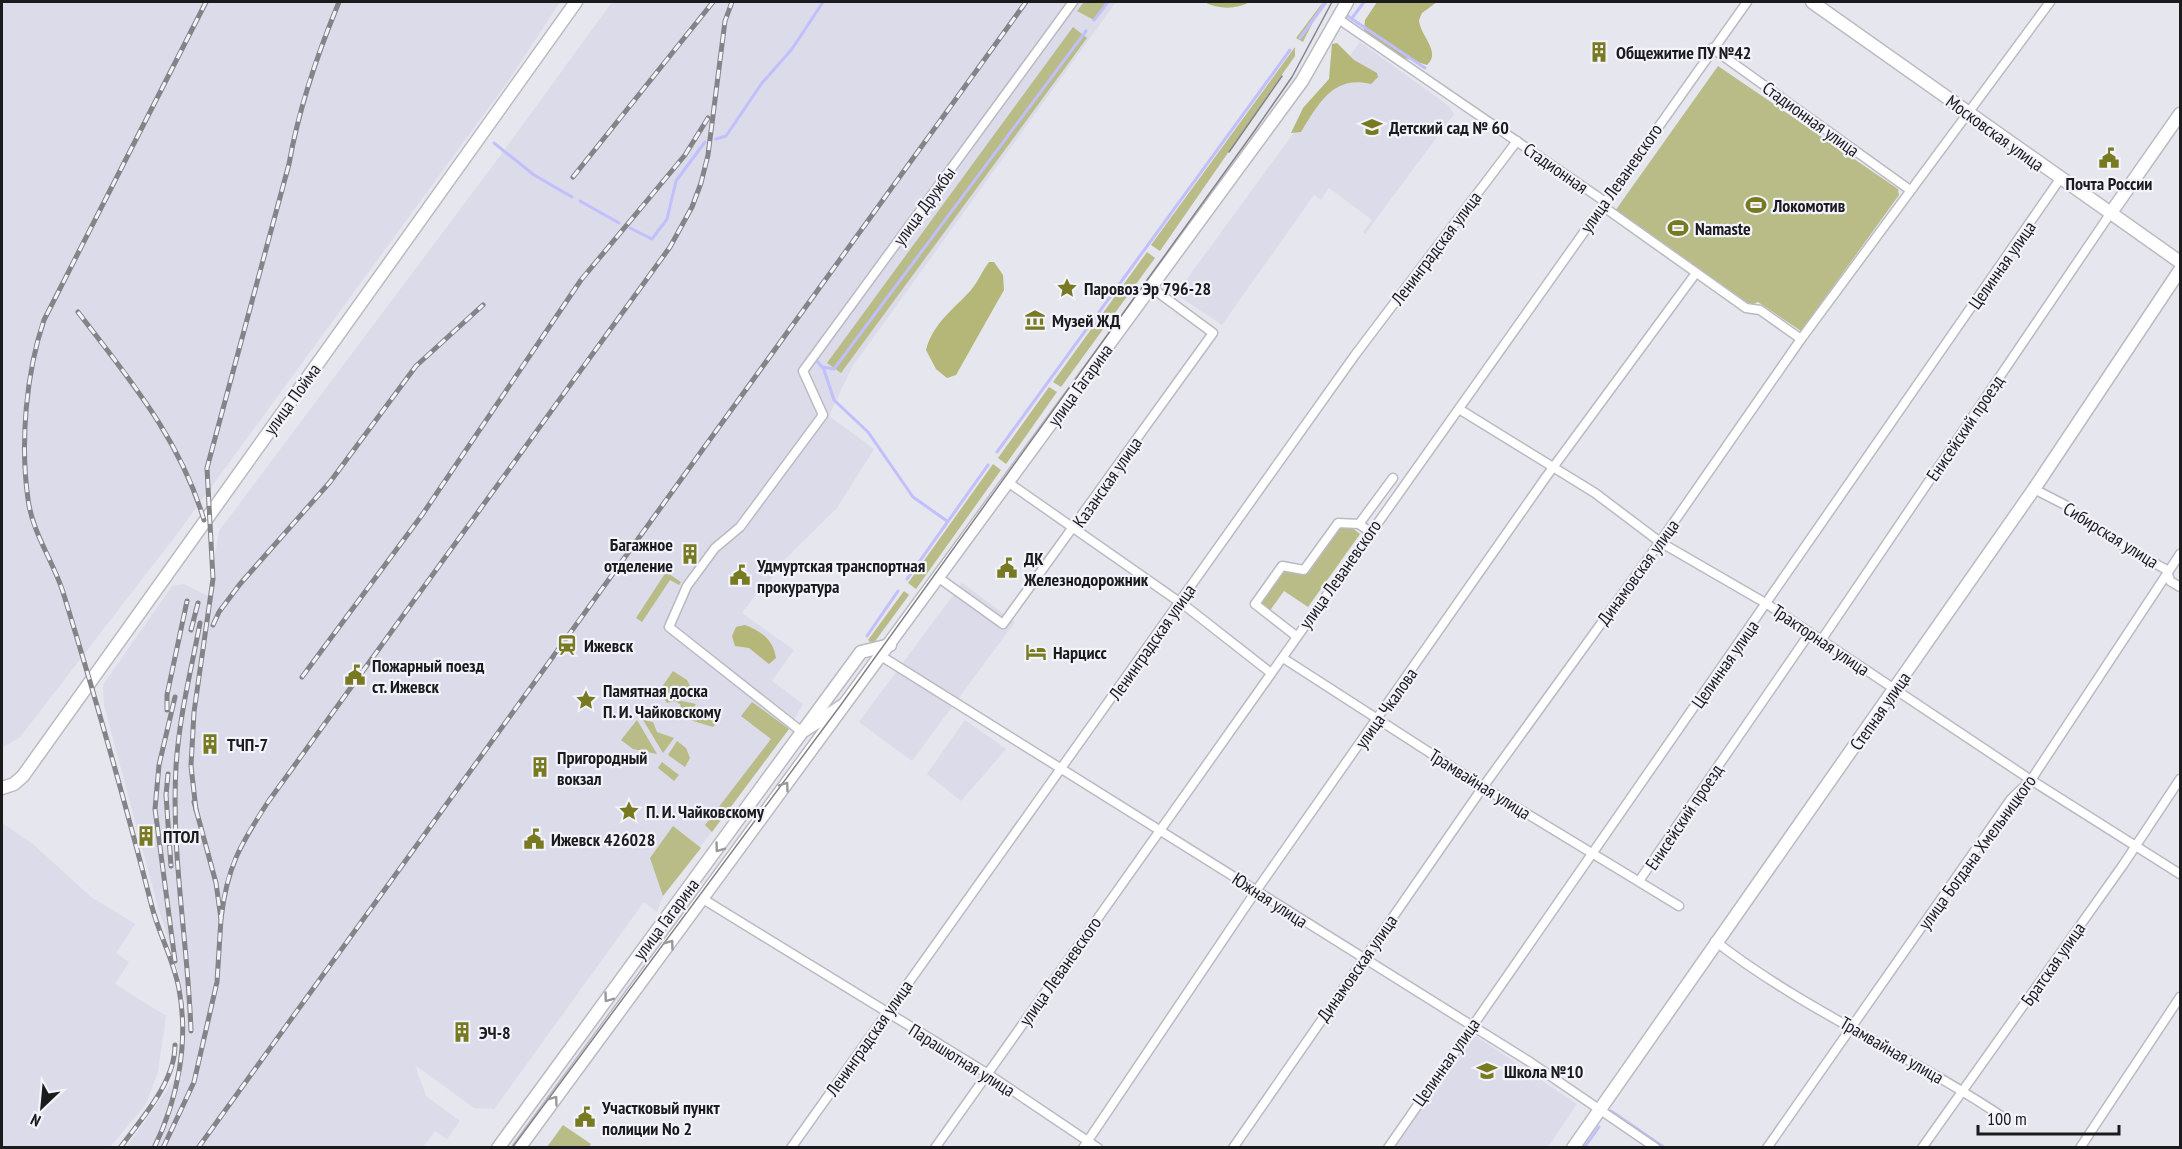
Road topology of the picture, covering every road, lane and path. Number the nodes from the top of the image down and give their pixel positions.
1 (576, 2) edge
2 (1073, 2) edge
3 (1347, 2) edge
4 (1747, 2) edge
5 (1812, 2) edge
6 (2050, 2) edge
7 (1337, 18) junction
8 (1712, 48) junction
9 (1969, 114) junction
10 (2181, 114) edge
11 (1517, 141) junction
12 (2060, 179) junction
13 (1910, 190) junction
14 (1604, 201) junction
15 (2110, 214) junction
16 (2181, 262) edge
17 (2181, 270) edge
18 (1696, 273) junction
19 (1152, 288) junction
20 (1800, 339) junction
21 (1459, 409) junction
22 (1553, 468) junction
23 (1393, 478) dead end
24 (1009, 483) junction
25 (2034, 489) junction
26 (1359, 524) junction
27 (1074, 528) junction
28 (1370, 532) junction
29 (1660, 542) junction
30 (2181, 554) edge
31 (2167, 570) junction
32 (939, 578) junction
33 (2181, 587) edge
34 (1180, 602) junction
35 (1767, 604) junction
36 (1809, 634) junction
37 (1296, 636) junction
38 (1820, 642) junction
39 (890, 645) junction
40 (881, 656) junction
41 (1283, 658) junction
42 (1271, 673) junction
43 (1895, 689) junction
44 (846, 704) junction
45 (1377, 720) junction
46 (802, 732) junction
47 (1063, 768) junction
48 (2181, 779) edge
49 (2031, 780) junction
50 (1483, 787) junction
51 (2, 788) edge
52 (1160, 830) junction
53 (2135, 844) junction
54 (1594, 854) junction
55 (2181, 874) edge
56 (1640, 881) junction
57 (1256, 891) junction
58 (703, 899) junction
59 (1679, 906) dead end
60 (1715, 941) junction
61 (1363, 959) junction
62 (2181, 997) edge
63 (886, 1014) junction
64 (1471, 1025) junction
65 (1850, 1027) junction
66 (988, 1074) junction
67 (1963, 1090) junction
68 (1598, 1110) junction
69 (2007, 1120) dead end
70 (1085, 1144) edge
71 (498, 1148) edge
72 (519, 1148) edge
73 (791, 1148) edge
74 (935, 1148) edge
75 (1098, 1148) edge
76 (1233, 1148) edge
77 (1388, 1148) edge
78 (1573, 1148) edge
79 (1656, 1148) edge
80 (1767, 1148) edge
81 (1922, 1148) edge
82 (2080, 1148) edge

1 - 51 main road, улица Пойма
2 - 46 street, улица Дружбы
3 - 7 main road, улица Гагарина
4 - 8 street, улица Леваневского
5 - 9 main road, Московская улица
6 - 9 street, Динамовская улица
7 - 11 street, Стадионная
7 - 19 main road, улица Гагарина
8 - 13 street, Стадионная улица
8 - 14 street, улица Леваневского
9 - 12 main road, Московская улица
9 - 13 street, Динамовская улица
10 - 15 main road
11 - 14 street, Стадионная
11 - 34 street, Ленинградская улица
12 - 15 main road, Московская улица
12 - 35 street, Целинная улица
13 - 20 street, Динамовская улица
14 - 18 street, Стадионная
14 - 21 street, улица Леваневского
15 - 16 main road, Московская улица
15 - 38 street, Енисейский проезд
17 - 25 main road, Степная улица
18 - 20 street, Стадионная
18 - 22 street, улица Чкалова
19 - 24 main road, улица Гагарина
19 - 27 street, Казанская улица
20 - 29 street, Динамовская улица
21 - 22 street, Тракторная улица
21 - 28 street, улица Леваневского
22 - 29 street, Тракторная улица
22 - 45 street, улица Чкалова
23 - 26 street
24 - 27 street
24 - 32 main road, улица Гагарина
25 - 31 street, Сибирская улица
25 - 43 main road, Степная улица
26 - 28 street
26 - 37 street
27 - 32 street, Казанская улица
27 - 34 street
28 - 37 street, улица Леваневского
29 - 35 street, Тракторная улица
29 - 50 street, Динамовская улица
30 - 31 street, улица Богдана Хмельницкого
31 - 33 street, Сибирская улица
31 - 49 street, улица Богдана Хмельницкого
32 - 39 main road, улица Гагарина
34 - 42 street
34 - 47 street, Ленинградская улица
35 - 36 street, Тракторная улица
35 - 54 street, Целинная улица
36 - 38 street, Тракторная улица
36 - 56 street, Енисейский проезд
37 - 41 street, улица Леваневского
38 - 43 street, Тракторная улица
39 - 40 main road, улица Гагарина
39 - 46 main road
40 - 44 main road, улица Гагарина
40 - 47 street, Южная улица
41 - 42 street, улица Леваневского
41 - 45 street, Трамвайная улица
42 - 52 street, улица Леваневского
43 - 49 street, Тракторная улица
43 - 60 main road, Степная улица
44 - 46 main road, улица Гагарина
58 -> 44 main road, улица Гагарина
45 - 50 street, Трамвайная улица
45 - 57 street, улица Чкалова
46 -> 71 main road, улица Гагарина
47 - 52 street, Южная улица
47 - 63 street, Ленинградская улица
48 - 53 street, Братская улица
49 - 53 street, Тракторная улица
49 - 65 street, улица Богдана Хмельницкого
50 - 54 street, Трамвайная улица
50 - 61 street, Динамовская улица
52 - 57 street, Южная улица
52 - 66 street, улица Леваневского
53 - 55 street, Тракторная улица
53 - 67 street, Братская улица
54 - 56 street, Трамвайная улица
54 - 64 street, Целинная улица
56 - 59 street, Трамвайная улица
57 - 61 street, Южная улица
57 - 70 street, улица Чкалова
58 - 63 street, Парашютная улица
72 -> 58 main road, улица Гагарина
60 - 65 street, Трамвайная улица
60 - 68 main road, Степная улица
61 - 64 street, Южная улица
61 - 76 street, Динамовская улица
62 - 82 street
63 - 66 street, Парашютная улица
63 - 73 street, Ленинградская улица
64 - 68 street, Южная улица
64 - 77 street, Целинная улица
65 - 67 street, Трамвайная улица
65 - 80 street, улица Богдана Хмельницкого
66 - 70 street, Парашютная улица
66 - 74 street, улица Леваневского
67 - 69 street, Трамвайная улица
67 - 81 street, Братская улица
68 - 78 main road, Степная улица
68 - 79 street, Южная улица
70 - 75 street, Парашютная улица

